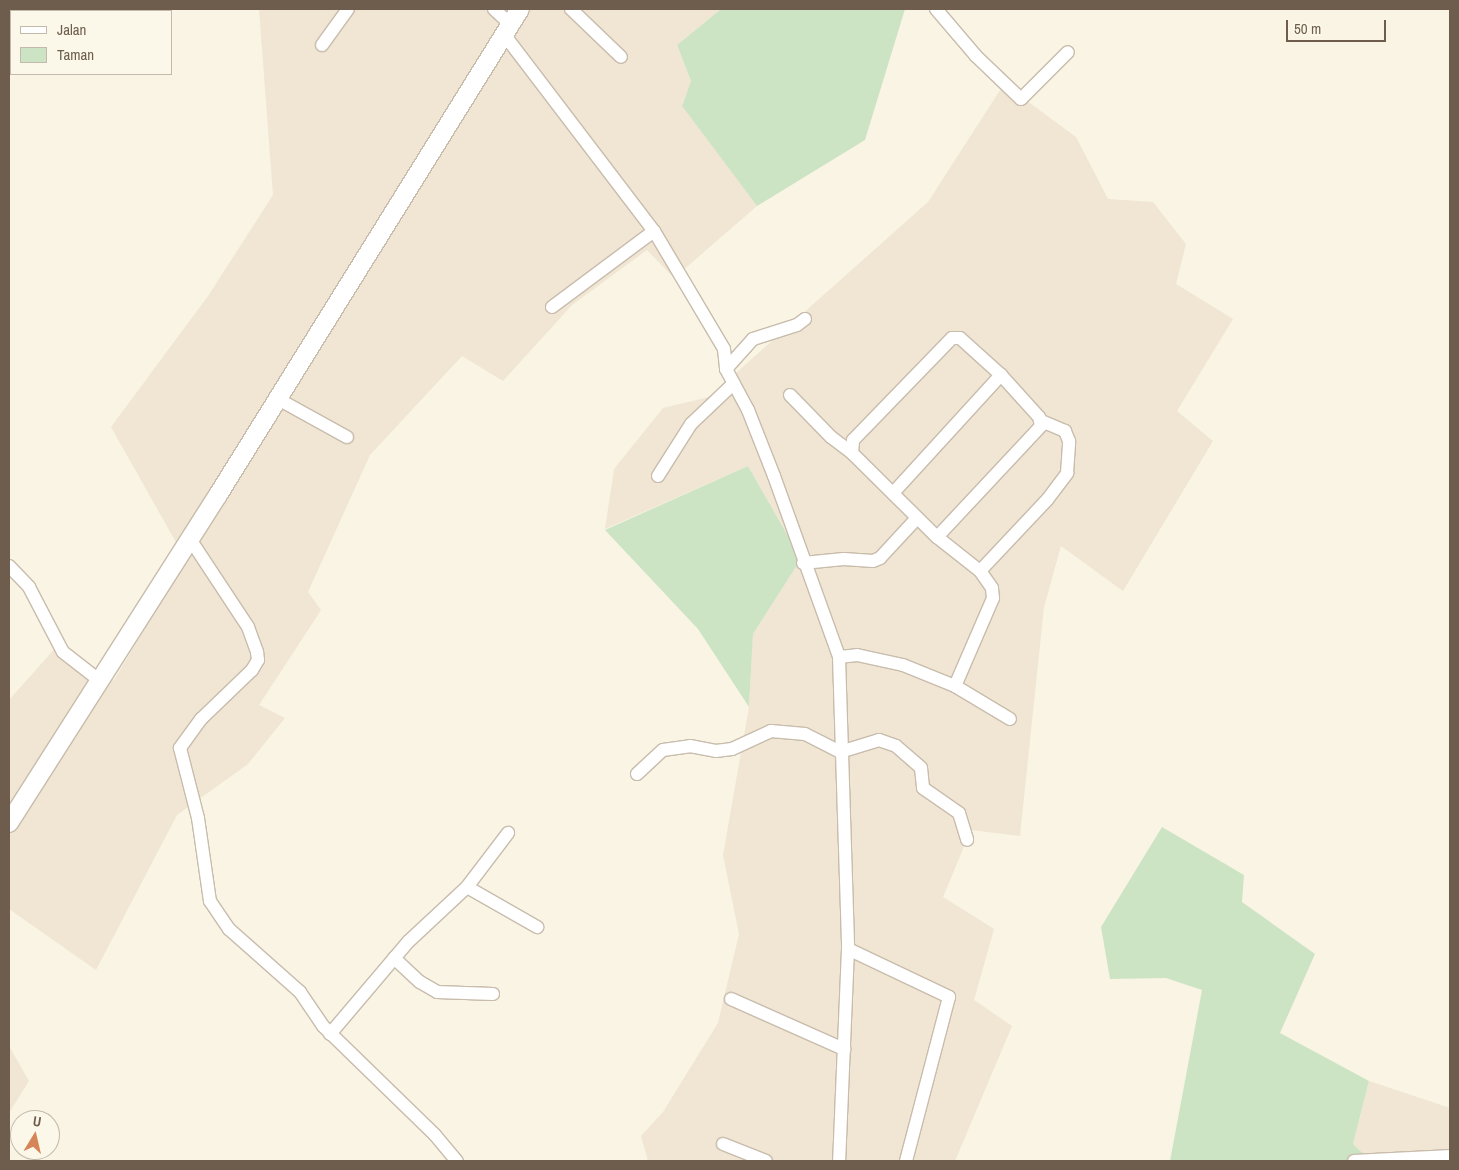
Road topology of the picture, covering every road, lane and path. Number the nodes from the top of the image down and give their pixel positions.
1 (348, 9) edge
2 (494, 9) edge
3 (520, 9) edge
4 (571, 9) edge
5 (936, 9) edge
6 (506, 28) junction
7 (322, 45) dead end
8 (1068, 52) dead end
9 (621, 57) dead end
10 (654, 231) junction
11 (552, 307) dead end
12 (805, 319) dead end
13 (726, 369) junction
14 (1000, 375) junction
15 (734, 383) junction
16 (790, 395) dead end
17 (276, 398) junction
18 (1042, 421) junction
19 (346, 437) dead end
20 (852, 453) junction
21 (658, 476) dead end
22 (894, 492) junction
23 (917, 518) junction
24 (937, 537) junction
25 (188, 542) junction
26 (804, 563) junction
27 (9, 566) edge
28 (980, 571) junction
29 (839, 657) junction
30 (99, 680) junction
31 (955, 686) junction
32 (1010, 719) dead end
33 (840, 752) junction
34 (637, 774) dead end
35 (9, 822) edge
36 (508, 834) dead end
37 (968, 840) dead end
38 (467, 887) junction
39 (537, 927) dead end
40 (848, 949) junction
41 (394, 958) junction
42 (493, 994) dead end
43 (731, 998) dead end
44 (330, 1034) junction
45 (844, 1050) junction
46 (723, 1144) dead end
47 (1450, 1156) edge
48 (457, 1161) edge
49 (766, 1161) edge
50 (839, 1161) edge
51 (906, 1161) edge
52 (1354, 1161) edge

1 - 7 street
2 - 6 street
3 - 6 main road
4 - 9 street
5 - 8 street
6 - 10 street
6 - 17 main road
10 - 11 street
10 - 13 street
12 - 13 street
13 - 15 street
14 - 18 street
14 - 20 street
14 - 22 street
15 - 21 street
15 - 26 street
16 - 20 street
17 - 19 street
17 - 25 main road
18 - 24 street
18 - 28 street
20 - 22 street
22 - 23 street
23 - 24 street
23 - 26 street
24 - 28 street
25 - 30 main road
25 - 44 street
26 - 29 street
27 - 30 street
28 - 31 street
29 - 31 street
29 - 33 street
30 - 35 main road
31 - 32 street
33 - 34 street
33 - 37 street
33 - 40 street
36 - 38 street
38 - 39 street
38 - 41 street
40 - 45 street
40 - 51 street
41 - 42 street
41 - 44 street
43 - 45 street
44 - 48 street
45 - 50 street
46 - 49 street
47 - 52 street

